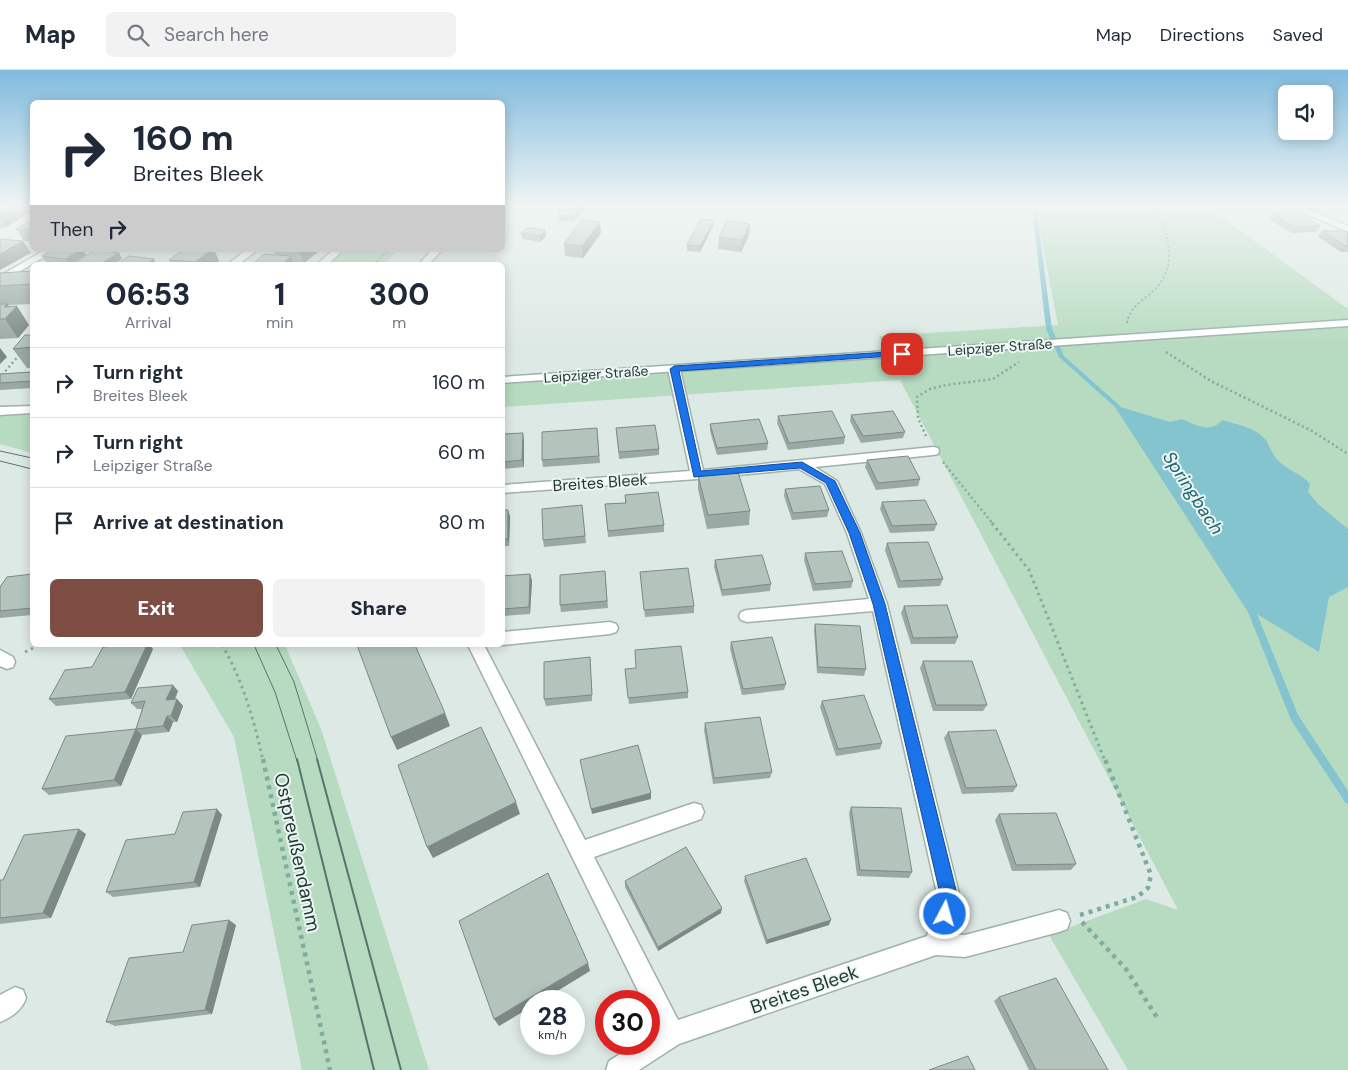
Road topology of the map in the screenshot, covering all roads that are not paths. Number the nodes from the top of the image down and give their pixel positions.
1 (46, 253) edge
2 (248, 253) edge
3 (335, 253) edge
4 (435, 253) edge
5 (236, 262) edge
6 (324, 262) edge
7 (426, 262) edge
8 (17, 269) junction
9 (30, 271) edge
10 (0, 280) edge
11 (1348, 323) edge
12 (674, 369) junction
13 (505, 380) edge
14 (30, 410) edge
15 (0, 411) edge
16 (933, 451) road end
17 (802, 465) junction
18 (697, 475) junction
19 (505, 489) edge
20 (879, 604) junction
21 (747, 616) dead end
22 (610, 628) dead end
23 (505, 639) edge
24 (477, 647) edge
25 (694, 812) dead end
26 (580, 852) junction
27 (1059, 921) dead end
28 (936, 944) junction
29 (672, 1034) junction
30 (618, 1070) edge

1 - 8 street
2 - 5 street
3 - 6 street
4 - 7 street
8 - 9 street
8 - 10 street
11 - 12 street, Leipziger Straße
12 - 13 street, Leipziger Straße
12 - 18 street
14 - 15 street
16 - 17 street, Breites Bleek
17 - 18 street, Breites Bleek
17 - 20 street
18 - 19 street, Breites Bleek
20 - 21 street
20 - 28 street
22 - 23 street
24 - 26 street
25 - 26 street
26 - 29 street
27 - 28 street, Breites Bleek
28 - 29 street, Breites Bleek
29 - 30 street, Breites Bleek

